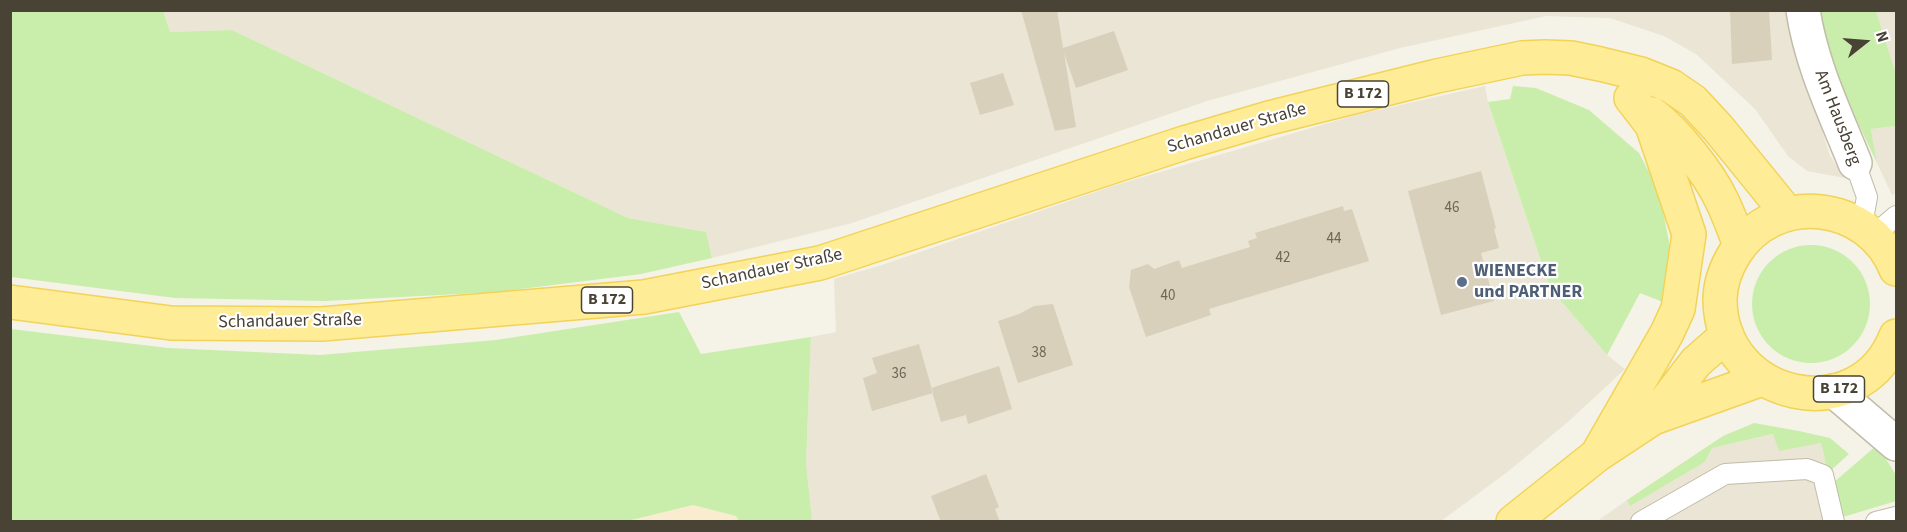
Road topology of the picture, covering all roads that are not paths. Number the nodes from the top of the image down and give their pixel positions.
1 (1803, 10) edge
2 (1545, 57) junction
3 (1631, 98) junction
4 (1855, 163) joint
5 (1788, 214) junction
6 (1877, 225) edge
7 (1740, 245) junction
8 (1896, 269) edge
9 (10, 302) edge
10 (1727, 335) junction
11 (1895, 346) edge
12 (1762, 379) junction
13 (1834, 391) junction
14 (1653, 418) junction
15 (1896, 444) edge
16 (1597, 455) junction
17 (1896, 516) edge
18 (1514, 522) edge
19 (1641, 522) edge
20 (1834, 522) edge
21 (1876, 522) edge

1 - 4 street, Am Hausberg
2 - 3 main road, Schandauer Straße
2 - 5 main road, Schandauer Straße / B 172
2 - 9 main road, Schandauer Straße / B 172
3 - 7 main road, Schandauer Straße
3 - 16 main road
4 - 6 lane, Am Hausberg
5 - 6 main road, B 172
5 - 7 main road, B 172
6 - 8 main road
7 - 10 main road, B 172
10 - 12 main road, B 172
10 - 14 main road
11 - 13 main road, B 172
12 - 13 main road, B 172
12 - 14 main road
13 - 15 street
14 - 16 main road
16 - 18 main road
17 - 21 lane
19 - 20 lane

